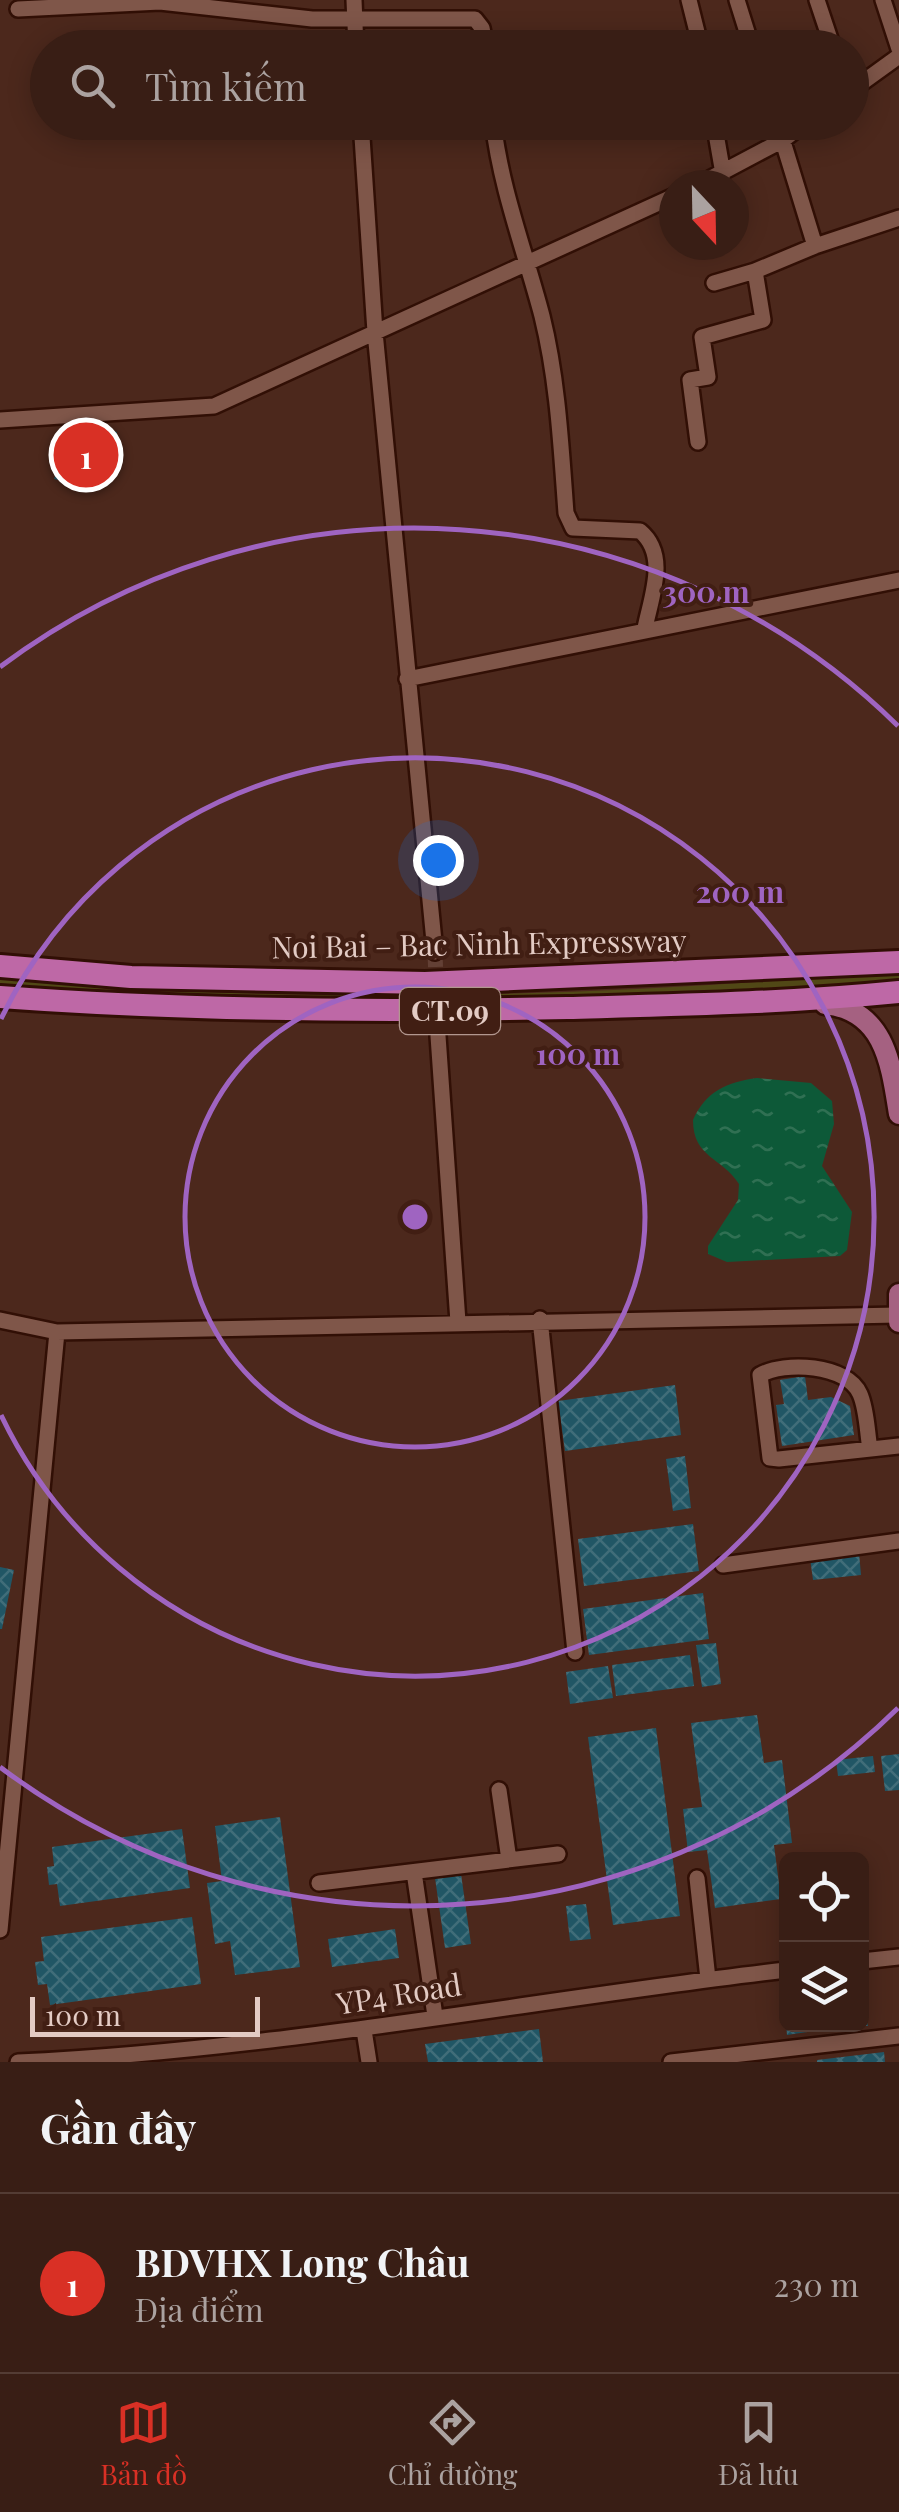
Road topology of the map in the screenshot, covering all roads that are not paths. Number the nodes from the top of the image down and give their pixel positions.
1 (354, 0) edge
2 (690, 0) edge
3 (737, 0) edge
4 (817, 0) edge
5 (883, 0) edge
6 (18, 9) dead end
7 (355, 21) junction
8 (355, 30) edge
9 (482, 30) edge
10 (697, 30) edge
11 (746, 30) edge
12 (826, 30) edge
13 (899, 52) edge
14 (869, 76) edge
15 (363, 140) edge
16 (496, 140) edge
17 (717, 140) edge
18 (783, 140) joint
19 (722, 170) edge
20 (730, 170) edge
21 (659, 203) edge
22 (899, 218) edge
23 (815, 246) junction
24 (525, 264) junction
25 (755, 271) junction
26 (714, 283) dead end
27 (375, 332) junction
28 (0, 420) edge
29 (698, 442) dead end
30 (899, 580) edge
31 (645, 628) junction
32 (407, 679) junction
33 (435, 952) tunnel mouth
34 (899, 962) edge
35 (0, 966) edge
36 (899, 992) edge
37 (0, 997) edge
38 (798, 1002) junction
39 (438, 1036) tunnel mouth
40 (899, 1114) edge
41 (899, 1294) edge
42 (898, 1318) edge
43 (540, 1319) junction
44 (0, 1320) edge
45 (458, 1322) junction
46 (57, 1332) junction
47 (899, 1446) edge
48 (870, 1449) junction
49 (899, 1541) edge
50 (722, 1565) dead end
51 (575, 1652) dead end
52 (499, 1790) dead end
53 (558, 1854) dead end
54 (509, 1860) junction
55 (414, 1872) junction
56 (697, 1878) dead end
57 (319, 1883) dead end
58 (0, 1925) edge
59 (899, 1957) edge
60 (869, 1960) edge
61 (779, 1971) edge
62 (708, 1979) junction
63 (435, 2016) junction
64 (364, 2030) junction
65 (899, 2036) edge
66 (18, 2062) edge
67 (369, 2062) edge
68 (671, 2062) edge

1 - 7 street
2 - 10 street
3 - 11 street
4 - 12 street
5 - 13 street
6 - 7 street
7 - 8 street
7 - 9 street
13 - 14 street
15 - 27 street
16 - 24 street
17 - 19 street
18 - 20 street
18 - 23 street
21 - 24 street
22 - 23 street
23 - 25 street
24 - 27 street
24 - 31 street
25 - 26 street
25 - 29 street
27 - 28 street
27 - 32 street
30 - 31 street
31 - 32 street
32 - 33 street
34 - 35 highway, Noi Bai – Bac Ninh Expressway / CT.09
36 - 38 highway, Noi Bai – Bac Ninh Expressway / CT.09
37 - 38 highway, Noi Bai – Bac Ninh Expressway / CT.09
38 - 40 main road
39 - 45 street
41 - 42 main road
42 - 43 street
43 - 45 street
43 - 51 street
44 - 46 street
45 - 46 street
46 - 58 street
47 - 48 street
48 - 48 street
49 - 50 street
52 - 54 street
53 - 54 street
54 - 55 street
55 - 57 street
55 - 63 street
56 - 62 street
59 - 60 street
61 - 62 street, YP4 Road
62 - 63 street, YP4 Road
63 - 64 street, YP4 Road
64 - 66 street, YP4 Road
64 - 67 street
65 - 68 street

